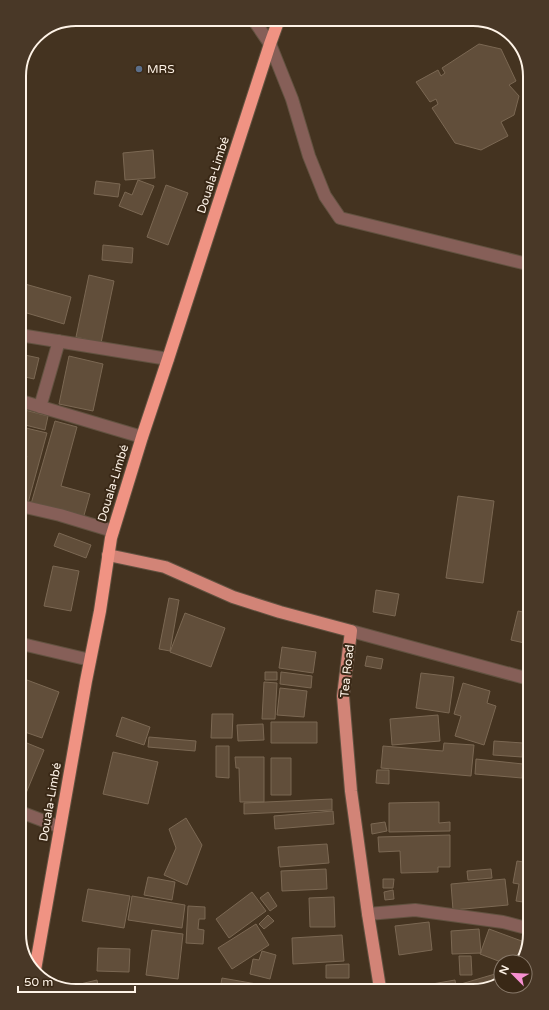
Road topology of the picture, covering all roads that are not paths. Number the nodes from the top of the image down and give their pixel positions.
1 (258, 26) edge
2 (276, 26) edge
3 (270, 44) junction
4 (522, 263) dead end
5 (26, 336) edge
6 (59, 341) junction
7 (168, 359) junction
8 (26, 403) edge
9 (40, 407) junction
10 (142, 437) junction
11 (26, 507) edge
12 (113, 531) junction
13 (108, 555) junction
14 (351, 631) junction
15 (26, 645) edge
16 (90, 660) junction
17 (523, 677) edge
18 (26, 814) edge
19 (60, 827) junction
20 (368, 914) junction
21 (523, 927) edge
22 (36, 965) edge
23 (379, 984) edge

1 - 3 street
2 - 3 highway, Douala-Limbé
3 - 4 street
3 - 7 highway, Douala-Limbé
5 - 6 street
6 - 7 street
6 - 9 street
7 - 10 highway, Douala-Limbé
8 - 9 street
9 - 10 street
10 - 12 highway, Douala-Limbé
11 - 12 street
12 - 13 highway, Douala-Limbé
13 - 14 main road, Tea Road
13 - 16 highway, Douala-Limbé
14 - 17 street
14 - 20 main road, Tea Road
15 - 16 street
16 - 19 highway, Douala-Limbé
18 - 19 street
19 - 22 highway, Douala-Limbé
20 - 21 street
20 - 23 main road, Tea Road

